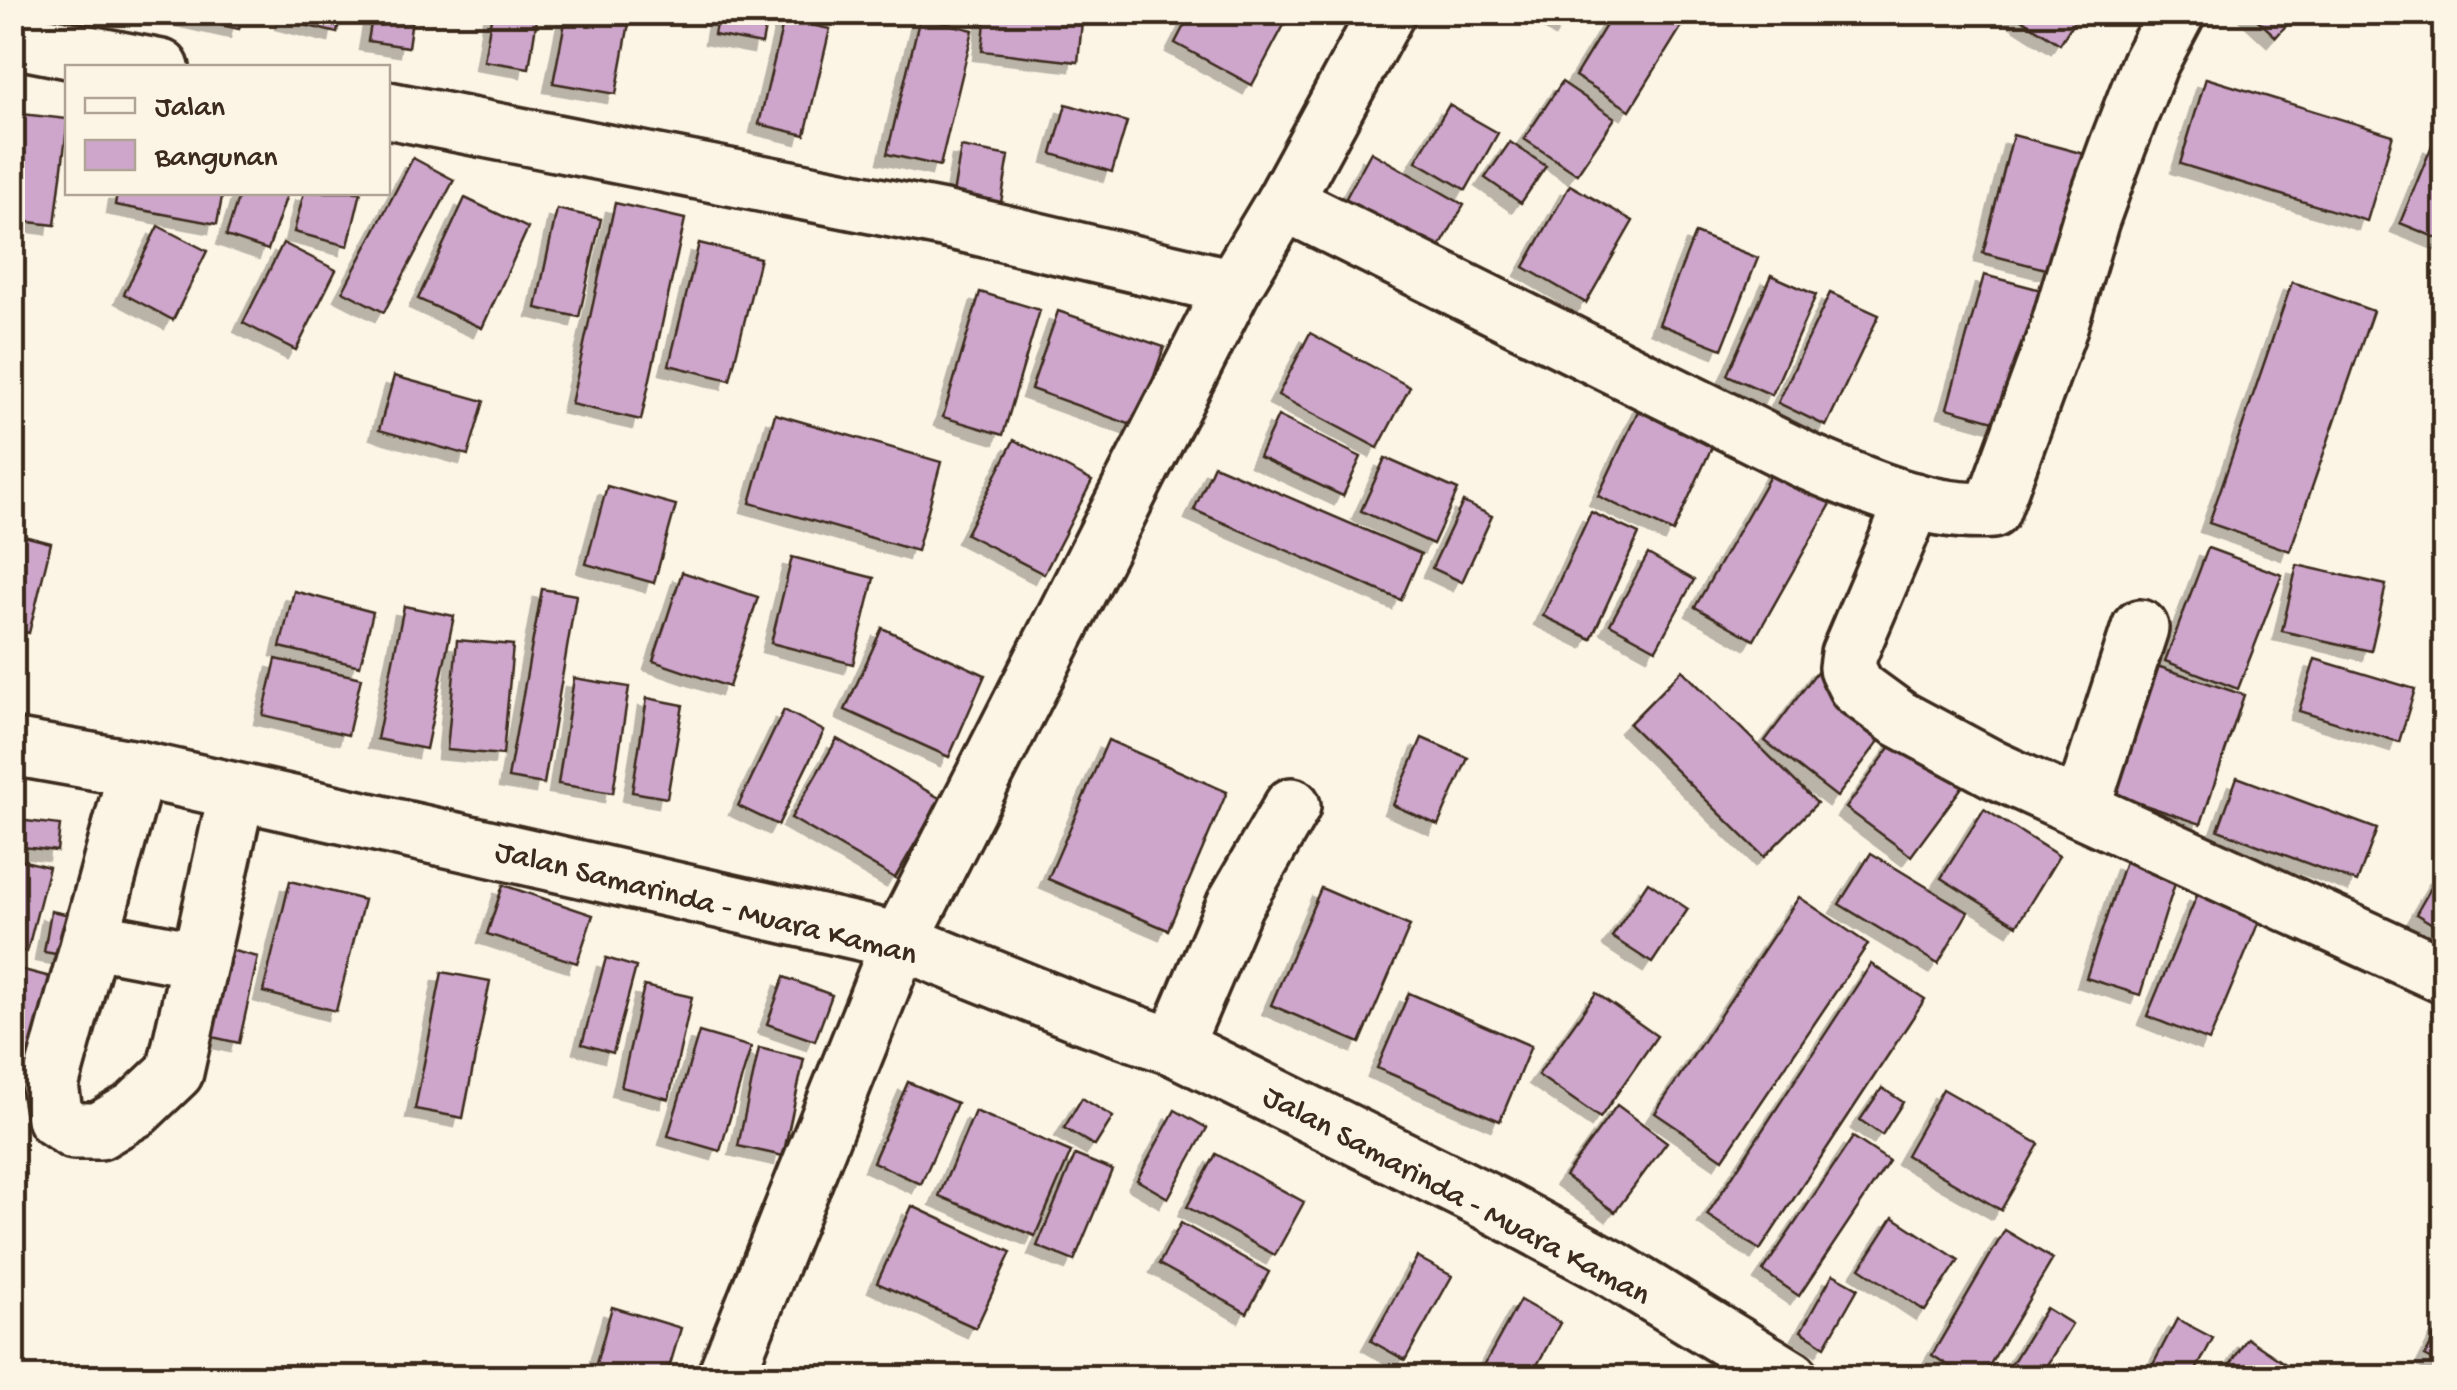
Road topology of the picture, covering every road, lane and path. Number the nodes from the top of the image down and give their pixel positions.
1 (1387, 12) edge
2 (2177, 12) edge
3 (12, 39) edge
4 (146, 65) edge
5 (390, 110) edge
6 (1284, 202) junction
7 (1233, 286) junction
8 (1914, 501) junction
9 (2140, 628) dead end
10 (12, 747) edge
11 (137, 769) junction
12 (237, 792) junction
13 (1292, 806) dead end
14 (2081, 809) junction
15 (90, 939) junction
16 (900, 941) junction
17 (200, 960) junction
18 (2444, 975) edge
19 (1174, 1047) junction
20 (725, 1378) edge
21 (1792, 1378) edge

1 - 6 street
2 - 8 street
3 - 4 street
5 - 7 street
6 - 7 street
6 - 8 street
7 - 16 street
8 - 14 street
9 - 14 street
10 - 11 street, Jalan Samarinda - Muara Kaman
11 - 12 street, Jalan Samarinda - Muara Kaman
11 - 15 street
12 - 16 street, Jalan Samarinda - Muara Kaman
12 - 17 street
13 - 19 street
14 - 18 street
15 - 17 street
15 - 17 street
16 - 19 street, Jalan Samarinda - Muara Kaman
16 - 20 street
19 - 21 street, Jalan Samarinda - Muara Kaman

